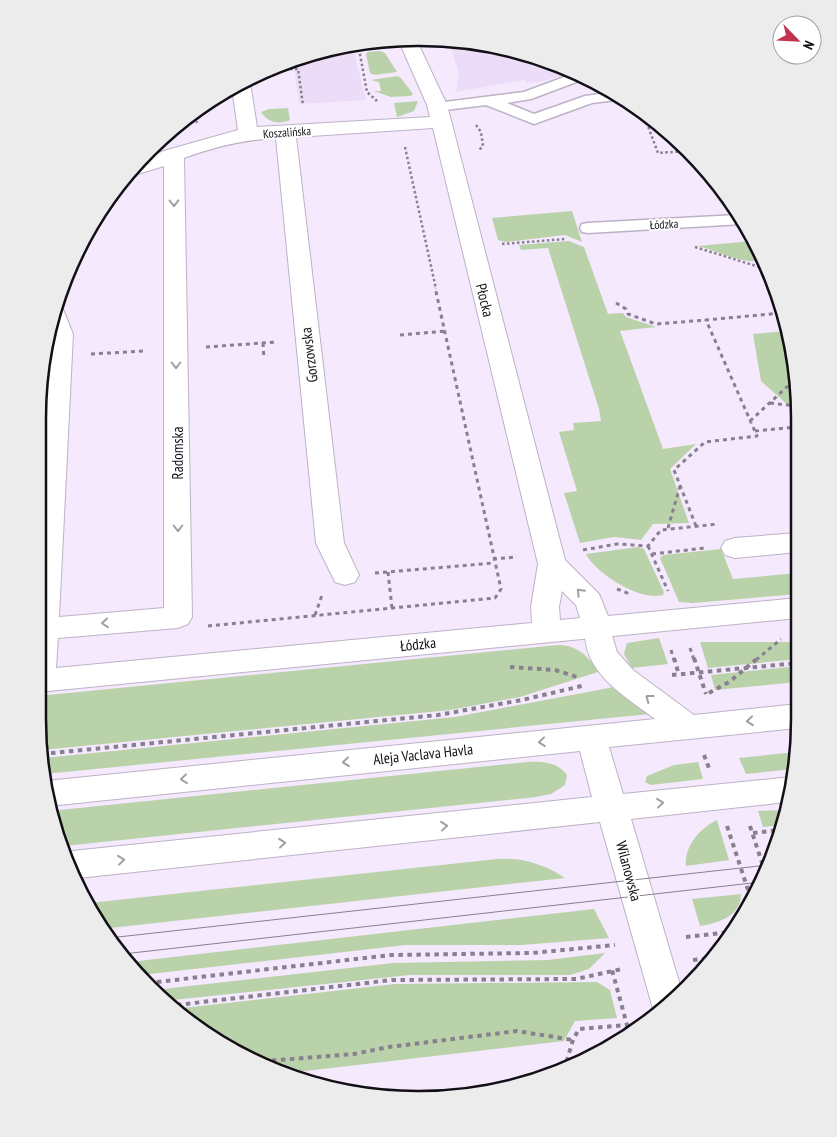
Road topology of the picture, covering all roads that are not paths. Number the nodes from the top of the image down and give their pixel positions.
1 (410, 46) edge
2 (571, 80) edge
3 (242, 91) edge
4 (607, 97) edge
5 (491, 102) junction
6 (439, 114) junction
7 (285, 132) junction
8 (248, 134) junction
9 (174, 154) junction
10 (146, 165) edge
11 (733, 220) edge
12 (588, 228) dead end
13 (58, 325) edge
14 (791, 543) edge
15 (735, 548) road end
16 (552, 564) junction
17 (345, 575) dead end
18 (46, 595) edge
19 (791, 609) edge
20 (597, 627) junction
21 (46, 629) edge
22 (547, 632) junction
23 (46, 680) edge
24 (791, 717) edge
25 (692, 727) junction
26 (591, 737) junction
27 (784, 790) edge
28 (53, 792) edge
29 (612, 809) junction
30 (77, 865) edge
31 (666, 997) edge

1 - 6 street, Płocka
2 - 5 lane
3 - 8 street
4 - 5 lane
5 - 6 lane
6 - 7 street, Koszalińska
6 - 16 street, Płocka
7 - 8 street, Koszalińska
7 - 17 street, Gorzowska
8 - 9 street, Koszalińska
9 - 10 street, Koszalińska
9 -> 21 street, Radomska
11 - 12 lane, Łódzka
13 - 18 street
14 - 15 street
20 -> 16 street
16 - 22 street, Płocka
19 - 20 street, Łódzka
20 - 22 street, Łódzka
25 -> 20 street
22 - 23 street, Łódzka
24 -> 25 street, Aleja Vaclava Havla
25 - 26 street, Aleja Vaclava Havla
26 -> 28 street, Aleja Vaclava Havla
26 - 29 street, Wilanowska
29 -> 27 street
30 -> 29 street
29 - 31 street, Wilanowska

